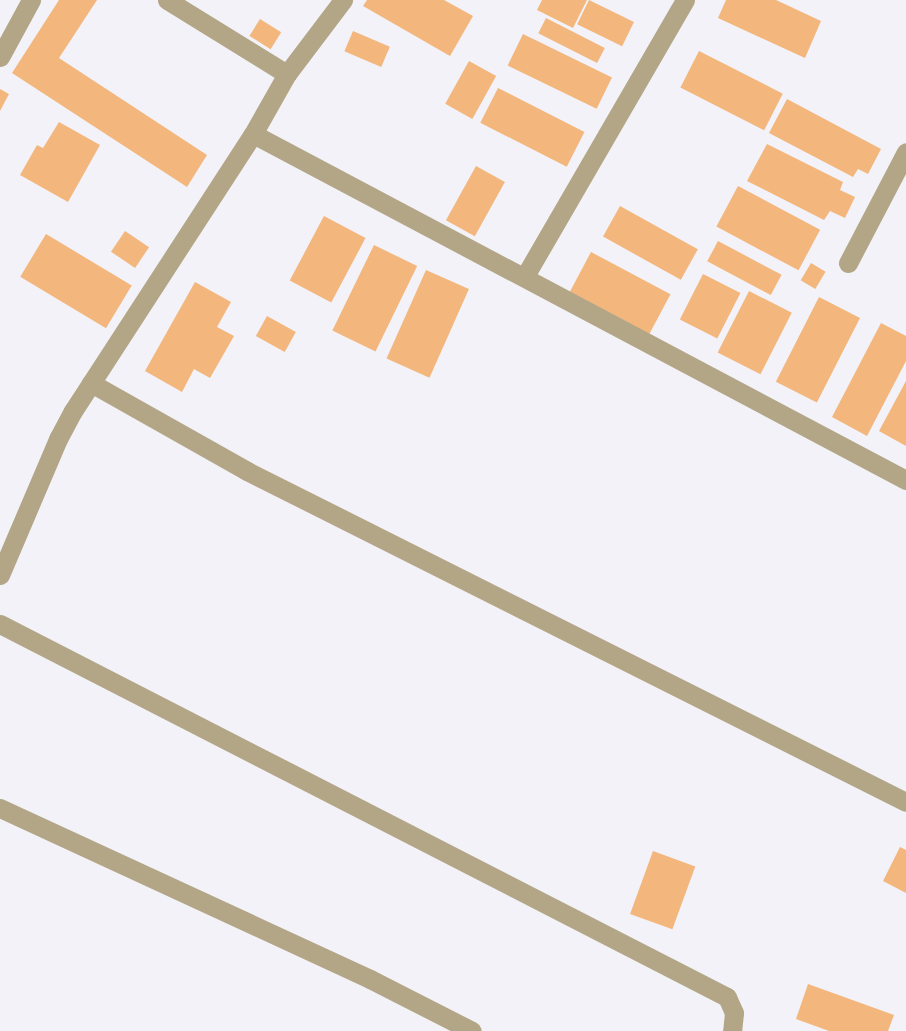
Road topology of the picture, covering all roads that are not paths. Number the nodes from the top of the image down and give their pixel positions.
1 (31, 0) edge
2 (167, 0) edge
3 (343, 0) edge
4 (685, 0) edge
5 (0, 57) edge
6 (287, 74) junction
7 (253, 134) junction
8 (906, 152) edge
9 (848, 264) dead end
10 (525, 276) junction
11 (91, 383) junction
12 (906, 480) edge
13 (0, 575) edge
14 (0, 624) edge
15 (906, 802) edge
16 (0, 808) edge
17 (472, 1031) edge
18 (732, 1031) edge

1 - 5 street
2 - 6 street
3 - 6 street
4 - 10 street
6 - 7 street
7 - 10 street
7 - 11 street
8 - 9 street
10 - 12 street
11 - 13 street
11 - 15 street
14 - 18 street
16 - 17 street

